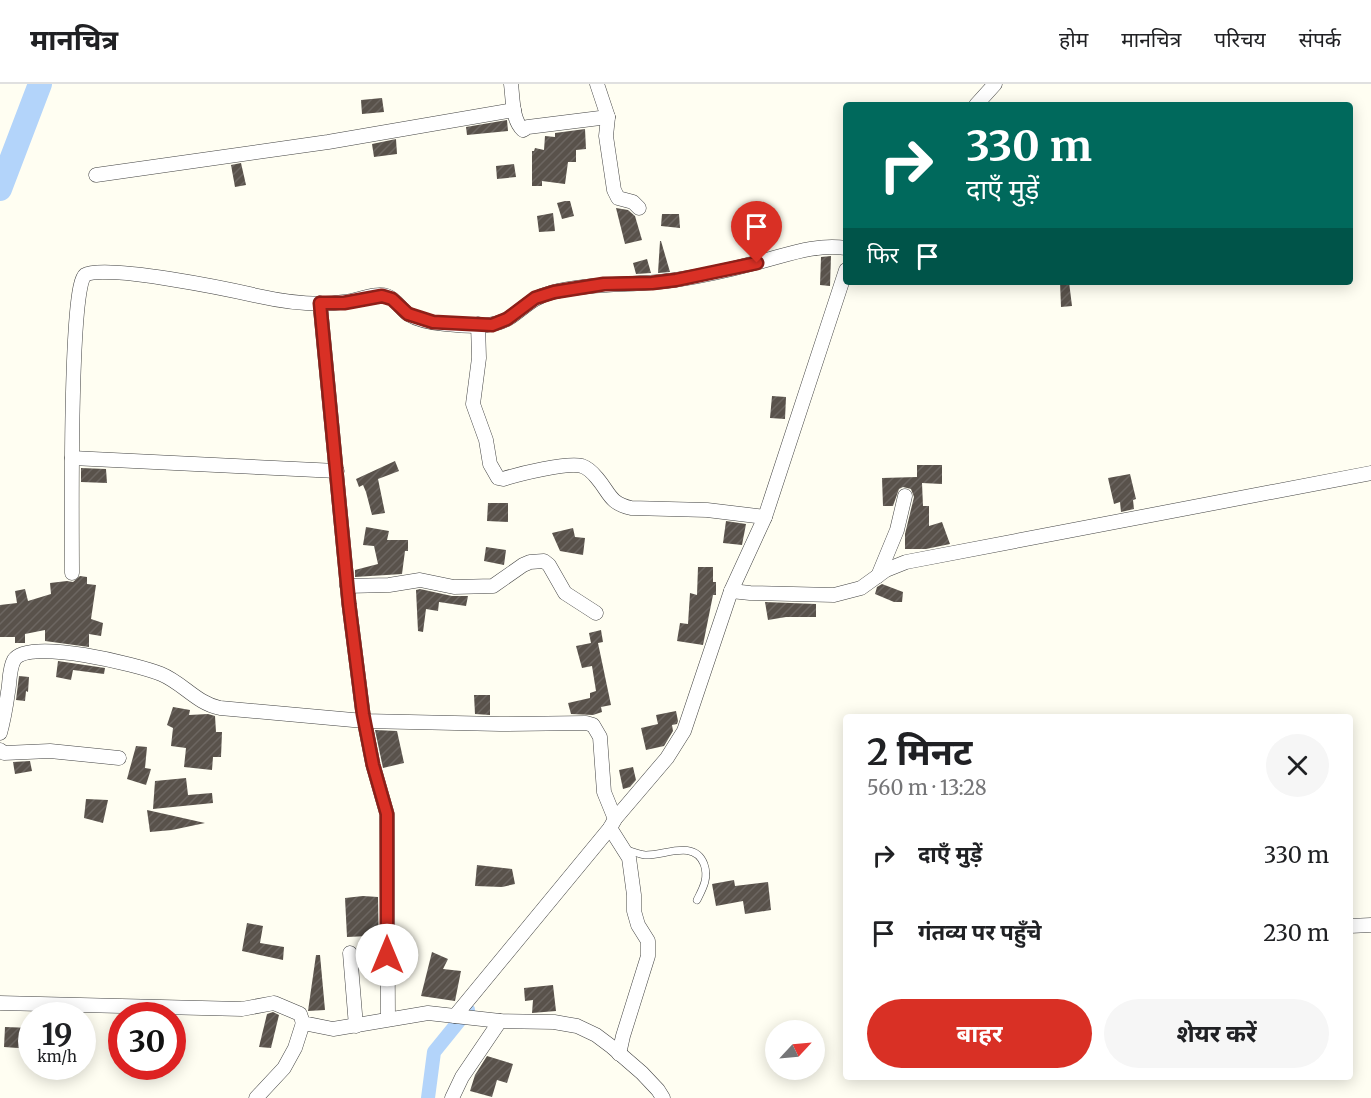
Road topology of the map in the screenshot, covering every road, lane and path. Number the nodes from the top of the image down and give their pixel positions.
1 (512, 84) edge
2 (597, 84) edge
3 (995, 84) edge
4 (979, 102) edge
5 (514, 110) junction
6 (608, 117) junction
7 (96, 175) dead end
8 (639, 208) dead end
9 (843, 248) edge
10 (843, 279) edge
11 (320, 303) junction
12 (478, 324) junction
13 (72, 458) junction
14 (337, 471) junction
15 (1371, 473) edge
16 (905, 496) dead end
17 (765, 517) junction
18 (72, 573) dead end
19 (878, 577) junction
20 (347, 586) junction
21 (740, 592) junction
22 (596, 613) dead end
23 (364, 721) junction
24 (0, 733) edge
25 (0, 750) edge
26 (119, 758) dead end
27 (617, 835) junction
28 (697, 900) dead end
29 (1371, 925) edge
30 (1353, 926) edge
31 (350, 953) dead end
32 (0, 1003) edge
33 (462, 1017) junction
34 (388, 1019) junction
35 (496, 1021) junction
36 (303, 1023) junction
37 (356, 1026) junction
38 (619, 1054) junction
39 (256, 1098) edge
40 (452, 1098) edge
41 (663, 1098) edge

1 - 5 street
2 - 6 street
3 - 4 street
5 - 6 street
5 - 7 street
6 - 8 street
9 - 12 street
10 - 17 street
11 - 12 street
11 - 13 street
11 - 14 street
12 - 17 street
13 - 14 street
13 - 18 street
14 - 20 street
15 - 19 street
16 - 19 street
17 - 21 street
19 - 21 street
20 - 22 street
20 - 23 street
21 - 27 street
23 - 24 street
23 - 27 street
23 - 34 street
25 - 26 street
27 - 28 lane
27 - 33 street
27 - 38 street
29 - 30 street
31 - 37 street
32 - 36 street
33 - 34 street
33 - 35 street
34 - 37 street
35 - 38 street
35 - 40 street
36 - 37 street
36 - 39 street
38 - 41 street

